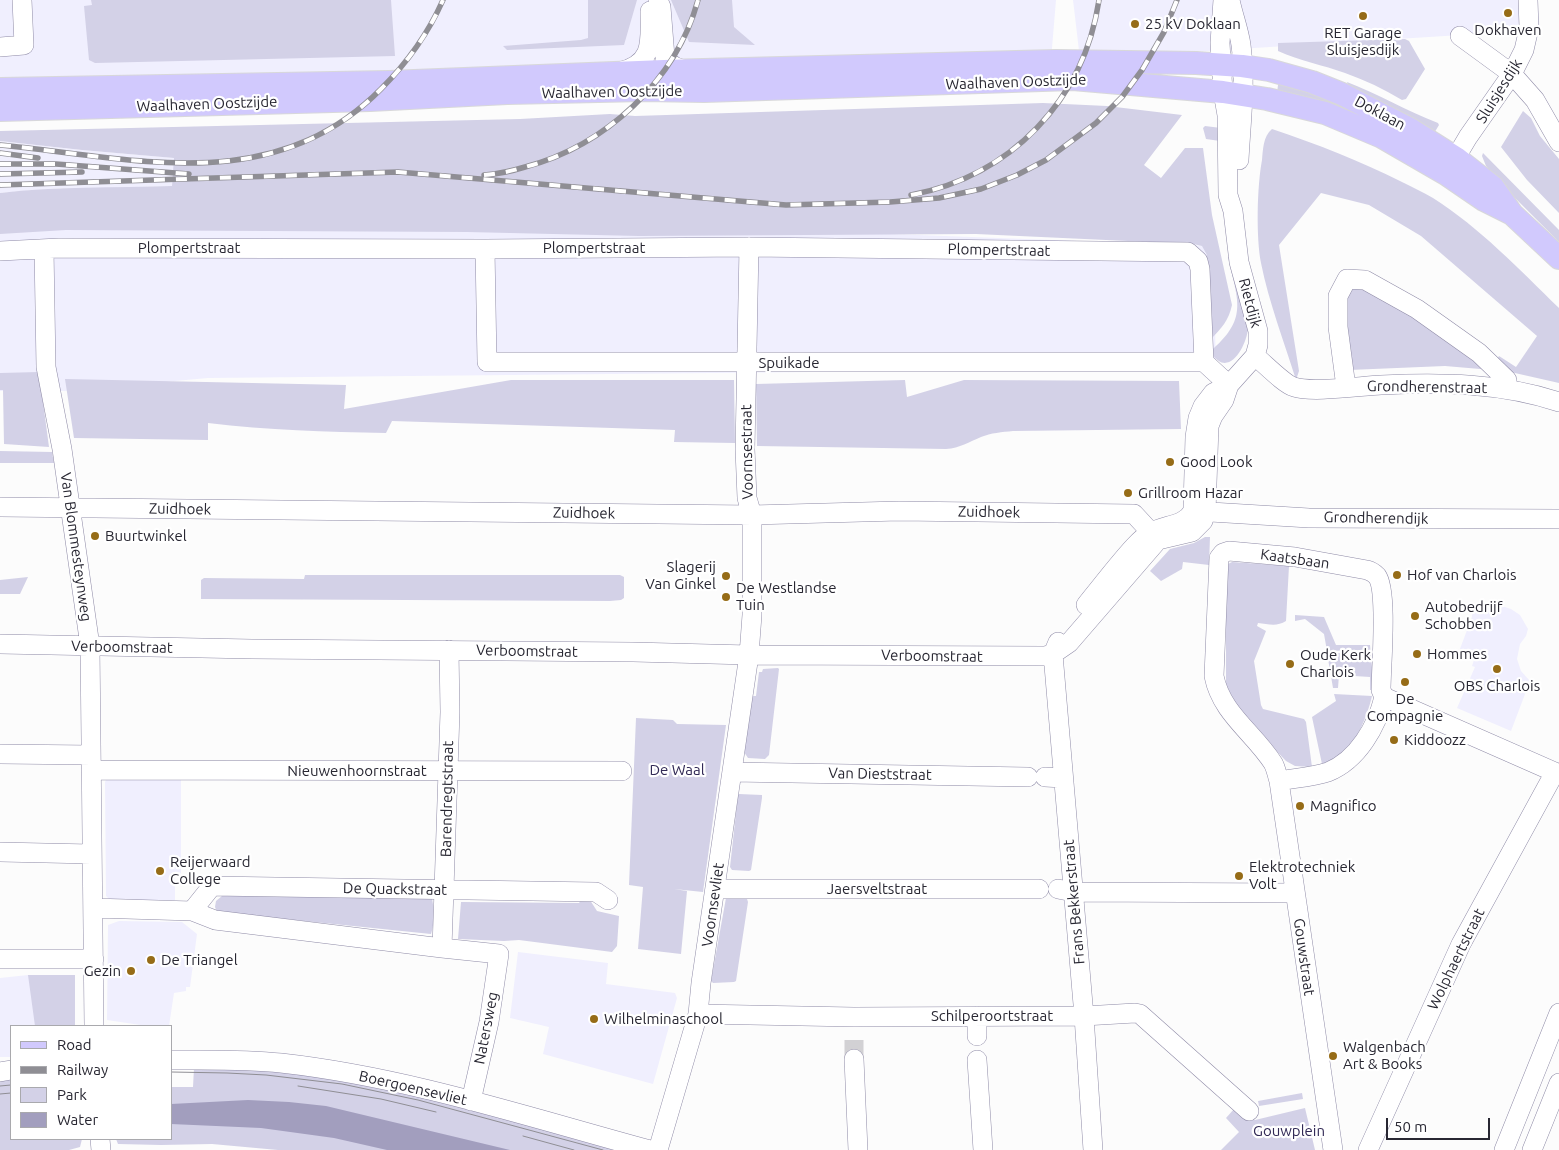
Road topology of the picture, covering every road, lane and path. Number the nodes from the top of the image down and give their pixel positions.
1 (22, 0) edge
2 (652, 0) edge
3 (658, 0) edge
4 (1224, 0) edge
5 (1230, 0) edge
6 (1528, 0) edge
7 (1460, 36) dead end
8 (0, 47) edge
9 (658, 62) junction
10 (1232, 65) junction
11 (1512, 74) junction
12 (622, 81) junction
13 (0, 89) edge
14 (689, 91) junction
15 (1233, 94) junction
16 (0, 110) edge
17 (1559, 142) edge
18 (1451, 166) junction
19 (749, 247) junction
20 (44, 248) junction
21 (485, 249) junction
22 (0, 251) edge
23 (1559, 258) edge
24 (1256, 356) junction
25 (1204, 362) junction
26 (747, 363) junction
27 (1229, 385) junction
28 (1346, 387) junction
29 (1507, 389) junction
30 (1559, 402) edge
31 (0, 508) edge
32 (71, 508) junction
33 (1199, 512) junction
34 (752, 515) junction
35 (1559, 519) edge
36 (1155, 536) junction
37 (0, 644) edge
38 (90, 646) junction
39 (449, 650) junction
40 (1053, 654) junction
41 (749, 655) junction
42 (1382, 693) junction
43 (0, 754) edge
44 (91, 763) junction
45 (622, 771) dead end
46 (448, 772) junction
47 (732, 772) junction
48 (1276, 772) junction
49 (1557, 773) edge
50 (1045, 777) junction
51 (0, 852) edge
52 (91, 854) junction
53 (715, 889) junction
54 (445, 890) junction
55 (1056, 890) junction
56 (1294, 893) junction
57 (608, 900) dead end
58 (93, 908) junction
59 (192, 911) junction
60 (442, 948) junction
61 (94, 958) junction
62 (0, 959) edge
63 (1559, 1012) edge
64 (698, 1014) junction
65 (977, 1016) junction
66 (1084, 1016) junction
67 (94, 1025) edge
68 (978, 1036) dead end
69 (854, 1058) tunnel mouth
70 (172, 1060) edge
71 (978, 1060) dead end
72 (1559, 1083) edge
73 (471, 1101) junction
74 (1249, 1111) dead end
75 (1535, 1149) edge
76 (650, 1150) edge
77 (658, 1150) edge
78 (858, 1150) edge
79 (982, 1150) edge
80 (1093, 1150) edge
81 (1333, 1150) edge
82 (1368, 1150) edge
83 (1504, 1150) edge

1 - 8 street
2 - 9 street
3 - 9 street
4 - 10 street
5 - 10 street
6 - 11 street, Sluisjesdijk
7 - 11 street
9 - 10 main road, Waalhaven Oostzijde
9 - 12 main road, Waalhaven Oostzijde
9 - 14 street
10 - 15 street, Rietdijk
10 - 18 main road, Doklaan
11 - 17 street
11 - 18 street, Sluisjesdijk
12 - 13 main road, Waalhaven Oostzijde
12 - 14 main road, Waalhaven Oostzijde
12 - 16 main road, Waalhaven Oostzijde
14 - 15 main road, Waalhaven Oostzijde
15 - 18 main road, Doklaan
15 - 24 street, Rietdijk
18 - 23 main road, Doklaan
19 - 21 street, Plompertstraat
19 - 25 street, Plompertstraat
19 - 26 street, Voornsestraat
20 - 21 street, Plompertstraat
20 - 22 street, Plompertstraat
20 - 32 street, Van Blommesteynweg
21 - 26 street, Spuikade
24 - 27 street
24 - 28 street, Grondherenstraat
25 - 26 street, Spuikade
25 - 27 street
26 - 34 street, Voornsestraat
27 - 33 street
28 - 29 street, Grondherenstraat
28 - 29 street, Grondherenstraat
29 - 30 street, Grondherenstraat
31 - 32 street, Zuidhoek
32 - 34 street, Zuidhoek
32 - 38 street, Van Blommesteynweg
33 - 35 street, Grondherendijk
33 - 36 street
34 - 36 street, Zuidhoek
34 - 41 street, Voornsestraat
36 - 40 street
37 - 38 street, Verboomstraat
38 - 39 street, Verboomstraat
38 - 44 street, Van Blommesteynweg
39 - 41 street, Verboomstraat
39 - 46 street, Barendregtstraat
40 - 41 street, Verboomstraat
40 - 50 street, Frans Bekkerstraat
41 - 47 street, Voornsevliet
42 - 48 street
42 - 48 street, Kaatsbaan
42 - 49 street
43 - 44 street, Nieuwenhoornstraat
44 - 46 street, Nieuwenhoornstraat
44 - 52 street, Van Blommesteynweg
45 - 46 street, Nieuwenhoornstraat
46 - 54 street, Barendregtstraat
47 - 50 street, Van Dieststraat
47 - 53 street, Voornsevliet
48 - 56 street, Gouwstraat
49 - 82 street, Wolphaertstraat
50 - 55 street, Frans Bekkerstraat
51 - 52 street
52 - 58 street, Van Blommesteynweg
53 - 55 street, Jaersveltstraat
53 - 64 street, Voornsevliet
54 - 57 street, De Quackstraat
54 - 59 street, De Quackstraat
54 - 60 street, Barendregtstraat
55 - 56 street, Jaersveltstraat
55 - 66 street, Frans Bekkerstraat
56 - 81 street, Gouwstraat
58 - 59 street
58 - 61 street, Van Blommesteynweg
59 - 60 street
60 - 73 street, Natersweg
61 - 62 street
61 - 67 street, Van Blommesteynweg
63 - 83 street
64 - 65 street, Schilperoortstraat
64 - 77 street, Voornsevliet
65 - 66 street, Schilperoortstraat
65 - 68 street
66 - 74 street, Schilperoortstraat
66 - 80 street, Frans Bekkerstraat
69 - 78 street
70 - 73 street, Boergoensevliet
71 - 79 street
72 - 75 street
73 - 76 street, Boergoensevliet

